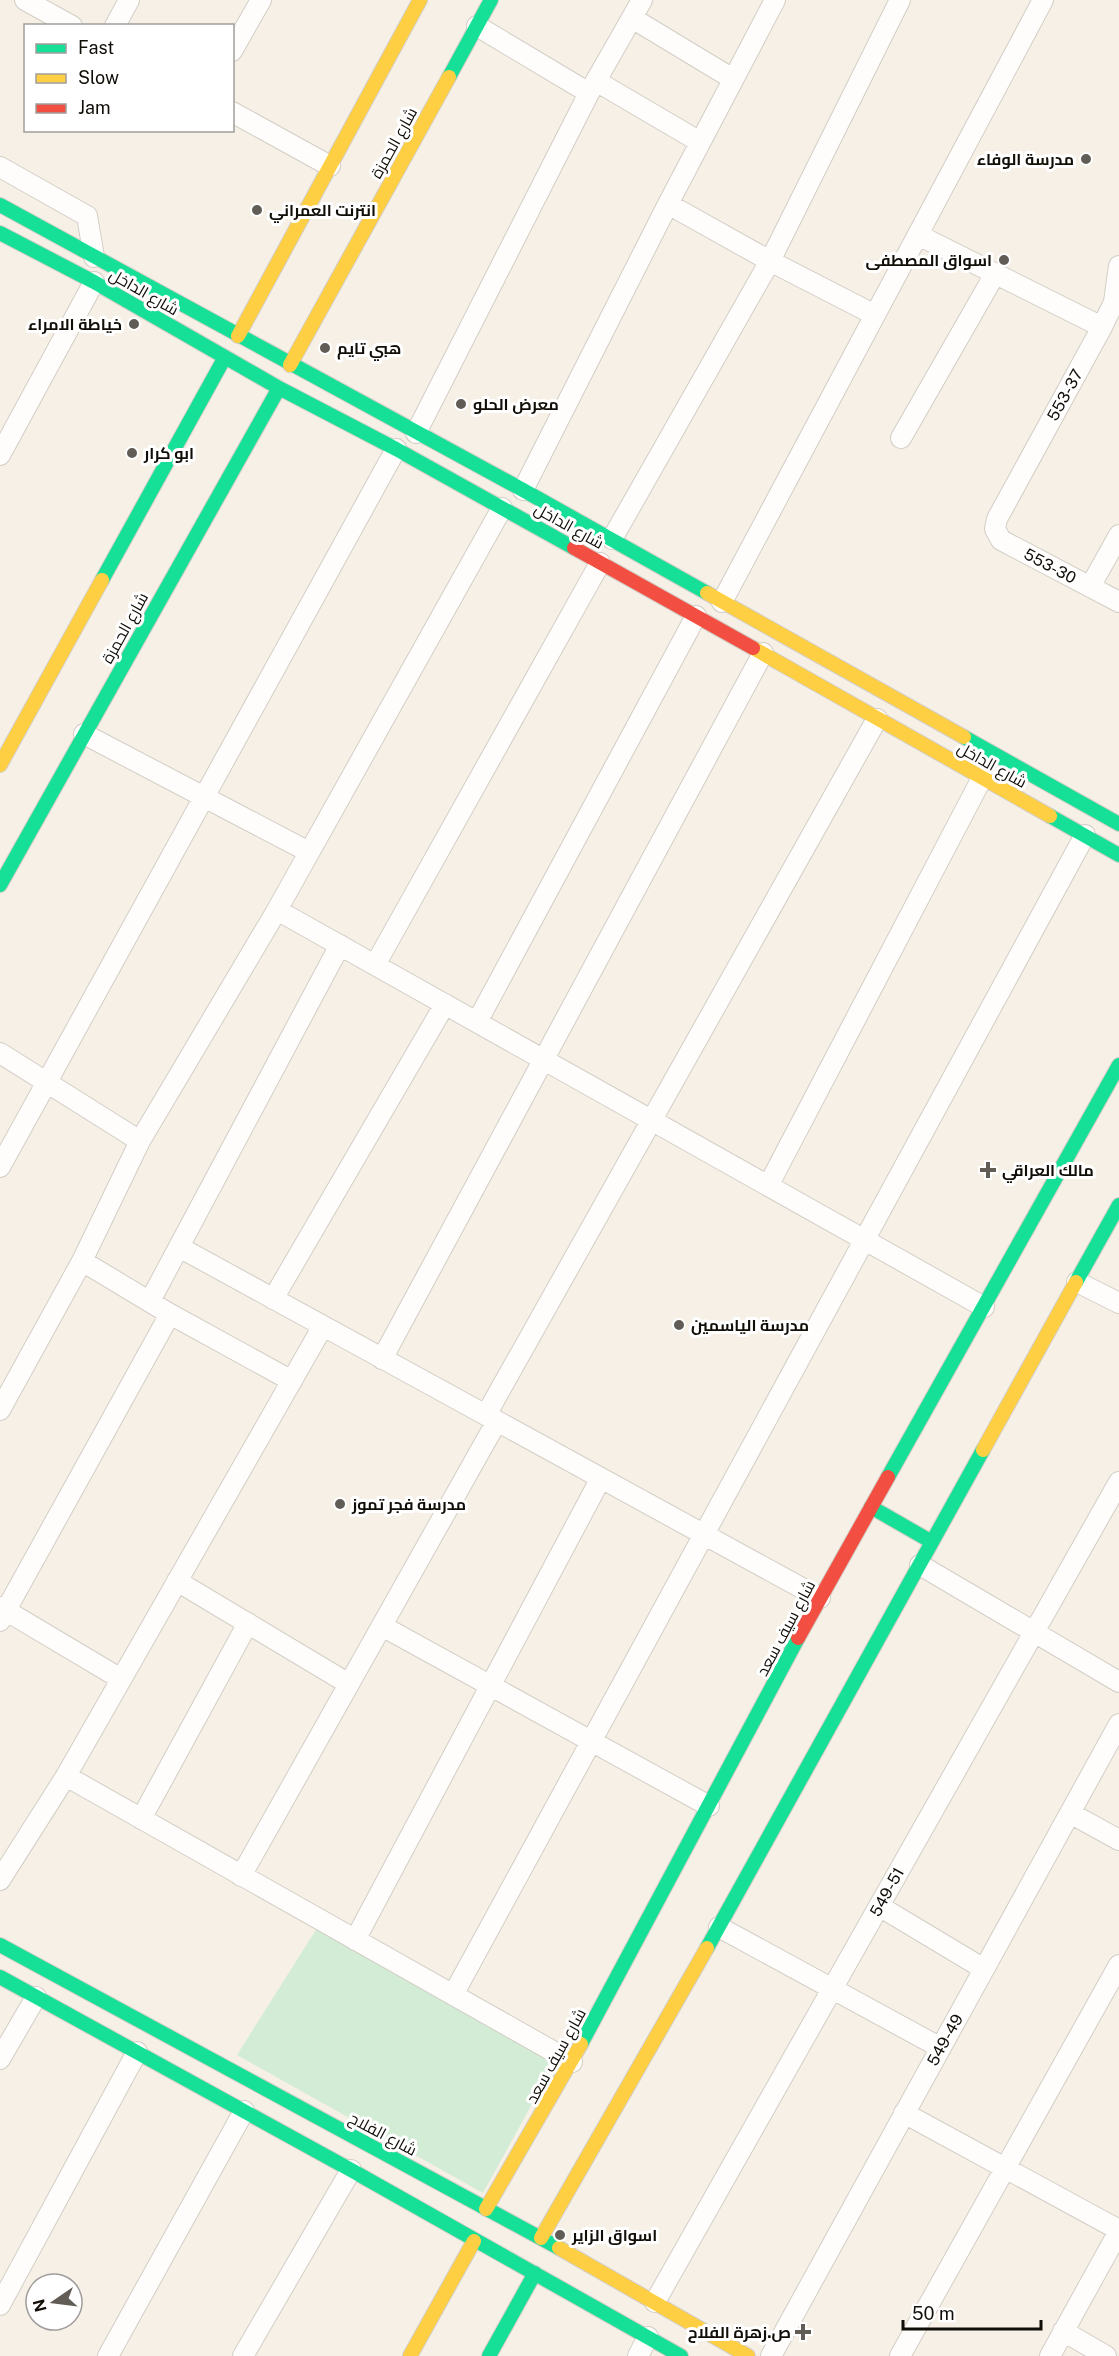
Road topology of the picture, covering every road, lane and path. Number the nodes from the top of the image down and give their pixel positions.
1 (25, 0) edge
2 (129, 0) edge
3 (261, 0) edge
4 (420, 0) edge
5 (491, 0) edge
6 (642, 0) edge
7 (775, 0) edge
8 (900, 0) edge
9 (1043, 0) edge
10 (632, 18) junction
11 (68, 24) edge
12 (117, 24) edge
13 (477, 26) junction
14 (234, 47) edge
15 (733, 79) junction
16 (593, 87) junction
17 (234, 113) edge
18 (700, 142) junction
19 (330, 166) junction
20 (0, 167) edge
21 (668, 204) junction
22 (0, 205) edge
23 (0, 232) edge
24 (918, 235) junction
25 (94, 257) junction
26 (770, 261) junction
27 (1119, 268) edge
28 (995, 274) junction
29 (94, 282) junction
30 (875, 315) junction
31 (1102, 327) junction
32 (238, 336) junction
33 (225, 357) junction
34 (290, 365) junction
35 (279, 387) junction
36 (416, 433) junction
37 (902, 438) dead end
38 (396, 449) junction
39 (0, 455) edge
40 (523, 490) junction
41 (502, 508) junction
42 (997, 519) joint
43 (1119, 534) edge
44 (612, 539) junction
45 (600, 563) junction
46 (1090, 587) junction
47 (722, 602) junction
48 (1119, 602) edge
49 (696, 616) junction
50 (763, 653) junction
51 (877, 719) junction
52 (84, 734) junction
53 (0, 764) edge
54 (982, 778) junction
55 (204, 797) junction
56 (1119, 824) edge
57 (1085, 836) junction
58 (309, 852) junction
59 (1119, 855) edge
60 (0, 885) edge
61 (277, 910) junction
62 (340, 945) junction
63 (375, 965) junction
64 (445, 1004) junction
65 (477, 1022) junction
66 (0, 1053) edge
67 (544, 1060) junction
68 (1119, 1065) edge
69 (46, 1083) junction
70 (650, 1120) junction
71 (140, 1141) junction
72 (0, 1167) edge
73 (768, 1186) junction
74 (1119, 1205) edge
75 (866, 1241) junction
76 (179, 1247) junction
77 (82, 1262) junction
78 (1077, 1282) junction
79 (273, 1299) junction
80 (150, 1300) junction
81 (1119, 1303) edge
82 (984, 1307) junction
83 (170, 1314) junction
84 (323, 1326) junction
85 (382, 1359) junction
86 (292, 1381) junction
87 (0, 1410) edge
88 (491, 1418) junction
89 (601, 1478) junction
90 (1119, 1482) edge
91 (872, 1507) junction
92 (705, 1535) junction
93 (932, 1542) junction
94 (920, 1565) junction
95 (177, 1581) junction
96 (820, 1598) junction
97 (2, 1613) edge
98 (249, 1623) junction
99 (382, 1626) junction
100 (1034, 1632) junction
101 (122, 1679) junction
102 (1119, 1682) edge
103 (349, 1684) junction
104 (491, 1685) junction
105 (1119, 1724) edge
106 (592, 1741) junction
107 (66, 1776) junction
108 (709, 1806) junction
109 (1070, 1813) junction
110 (141, 1819) junction
111 (1119, 1840) edge
112 (242, 1876) junction
113 (0, 1880) edge
114 (879, 1906) junction
115 (719, 1927) junction
116 (356, 1940) junction
117 (0, 1946) edge
118 (1119, 1965) edge
119 (984, 1969) junction
120 (0, 1977) edge
121 (833, 1987) junction
122 (453, 1995) junction
123 (36, 1997) junction
124 (941, 2048) junction
125 (137, 2052) junction
126 (0, 2059) edge
127 (572, 2062) junction
128 (244, 2111) junction
129 (904, 2113) junction
130 (1005, 2168) junction
131 (351, 2170) junction
132 (486, 2209) junction
133 (1119, 2231) edge
134 (541, 2238) junction
135 (474, 2241) junction
136 (535, 2273) junction
137 (655, 2302) junction
138 (0, 2305) edge
139 (1063, 2331) junction
140 (648, 2337) junction
141 (108, 2356) edge
142 (243, 2356) edge
143 (410, 2356) edge
144 (489, 2356) edge
145 (638, 2356) edge
146 (681, 2356) edge
147 (747, 2356) edge
148 (771, 2356) edge
149 (900, 2356) edge
150 (1050, 2356) edge
151 (1106, 2356) edge

1 - 11 street
2 - 12 street
3 - 14 street
4 - 19 street
5 - 13 street, شارع الحمزة
6 - 10 street
7 - 15 street
8 - 26 street
9 - 24 street
10 - 15 street
10 - 16 street
13 - 16 street
13 - 34 street, شارع الحمزة
15 - 18 street
16 - 18 street
16 - 36 street
17 - 19 street
18 - 21 street
19 - 32 street
20 - 25 street
21 - 26 street
21 - 40 street
22 - 25 street, شارع الداخل
23 - 29 street, شارع الداخل
24 - 28 street
24 - 30 street
25 - 32 street, شارع الداخل
26 - 30 street
26 - 44 street
27 - 31 street, 553-37
28 - 31 street
28 - 37 street
29 - 33 street, شارع الداخل
29 - 39 street
30 - 47 street
31 - 42 street, 553-37
32 - 34 street, شارع الداخل
33 - 35 street, شارع الداخل
33 - 53 street
34 - 36 street, شارع الداخل
35 - 38 street, شارع الداخل
35 - 52 street, شارع الحمزة
36 - 40 street, شارع الداخل
38 - 41 street, شارع الداخل
38 - 55 street
40 - 44 street, شارع الداخل
41 - 45 street, شارع الداخل
41 - 58 street
42 - 46 street, 553-30
43 - 46 street
44 - 47 street, شارع الداخل
45 - 49 street, شارع الداخل
45 - 63 street
46 - 48 street, 553-30
47 - 56 street, شارع الداخل
49 - 50 street, شارع الداخل
49 - 65 street
50 - 51 street, شارع الداخل
50 - 67 street
51 - 54 street, شارع الداخل
51 - 70 street
52 - 55 street
52 - 60 street, شارع الحمزة
54 - 57 street, شارع الداخل
54 - 73 street
55 - 58 street
55 - 69 street
57 - 59 street, شارع الداخل
57 - 75 street
58 - 61 street
61 - 62 street
61 - 71 street
62 - 63 street
62 - 76 street
63 - 64 street
64 - 65 street
64 - 79 street
65 - 67 street
66 - 69 street
67 - 70 street
67 - 85 street
68 - 82 street, شارع سيف سعد
69 - 71 street
69 - 72 street
70 - 73 street
70 - 88 street
71 - 77 street
73 - 75 street
74 - 78 street
75 - 82 street
75 - 92 street
76 - 79 street
76 - 80 street
77 - 80 street
77 - 87 street
78 - 81 street
78 - 93 street
79 - 84 street
80 - 83 street
82 - 91 street, شارع سيف سعد
83 - 86 street
83 - 97 street
84 - 85 street
84 - 86 street
85 - 88 street
86 - 95 street
88 - 89 street
88 - 99 street
89 - 92 street
89 - 104 street
90 - 100 street, 549-51
91 - 93 street
91 - 96 street, شارع سيف سعد
92 - 96 street
92 - 106 street
93 - 94 street
94 - 100 street
94 - 115 street
95 - 98 street
95 - 101 street
96 - 108 street, شارع سيف سعد
97 - 101 street
98 - 103 street
98 - 110 street
99 - 103 street
99 - 104 street
100 - 102 street
100 - 114 street, 549-51
101 - 107 street
103 - 112 street
104 - 106 street
104 - 116 street
105 - 109 street, 549-49
106 - 108 street
106 - 122 street
107 - 110 street
107 - 113 street
108 - 127 street, شارع سيف سعد
109 - 111 street
109 - 119 street, 549-49
110 - 112 street
112 - 116 street
114 - 119 street
114 - 121 street, 549-51
115 - 121 street
115 - 134 street
116 - 122 street
117 - 132 street, شارع الفلاح
118 - 130 street
119 - 124 street, 549-49
120 - 123 street
121 - 124 street
121 - 137 street, 549-51
122 - 127 street
123 - 125 street
123 - 126 street
124 - 129 street, 549-49
125 - 128 street
125 - 138 street
127 - 132 street, شارع سيف سعد
128 - 131 street
128 - 141 street
129 - 130 street
129 - 148 street, 549-49
130 - 133 street
130 - 149 street
131 - 135 street
131 - 142 street
132 - 134 street, شارع الفلاح
133 - 139 street
134 - 137 street, شارع الفلاح
135 - 136 street
135 - 143 street
136 - 140 street
136 - 144 street
137 - 147 street, شارع الفلاح
139 - 150 street
139 - 151 street
140 - 145 street
140 - 146 street

